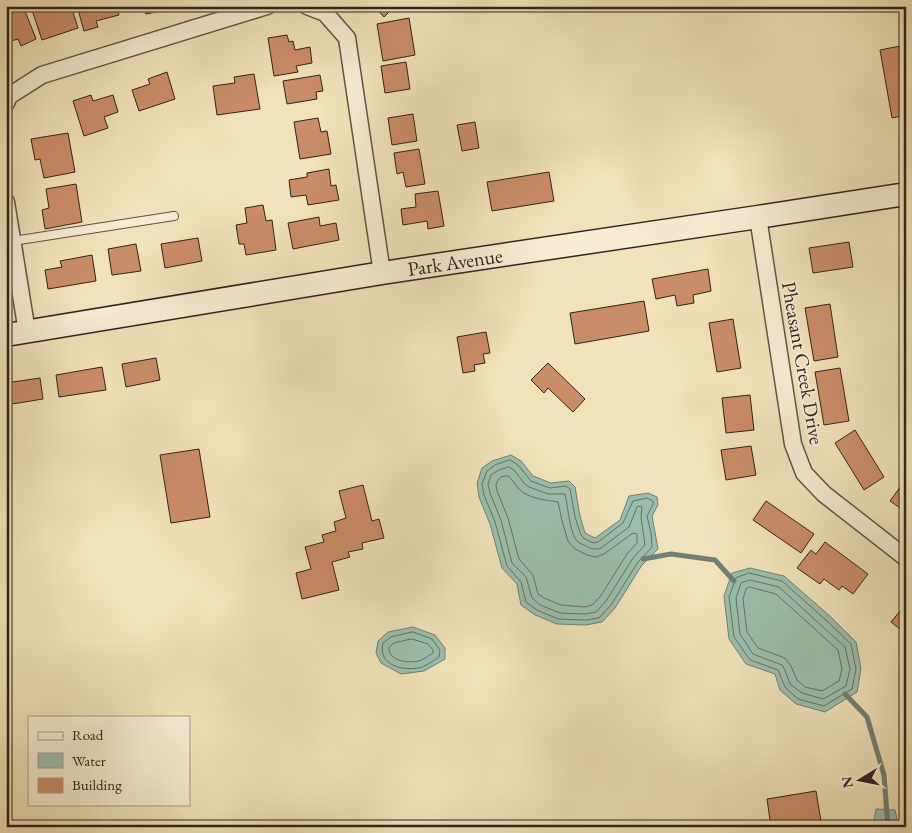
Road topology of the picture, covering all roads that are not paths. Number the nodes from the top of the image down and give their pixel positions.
1 (267, 6) edge
2 (307, 6) edge
3 (6, 104) edge
4 (906, 194) edge
5 (6, 202) edge
6 (174, 216) dead end
7 (758, 217) junction
8 (13, 241) junction
9 (382, 273) junction
10 (17, 334) edge
11 (906, 558) edge

1 - 3 street
2 - 9 street
4 - 7 street, Park Avenue
5 - 8 street
6 - 8 lane
7 - 9 street, Park Avenue
7 - 11 street, Pheasant Creek Drive
8 - 10 street
9 - 10 street, Park Avenue

